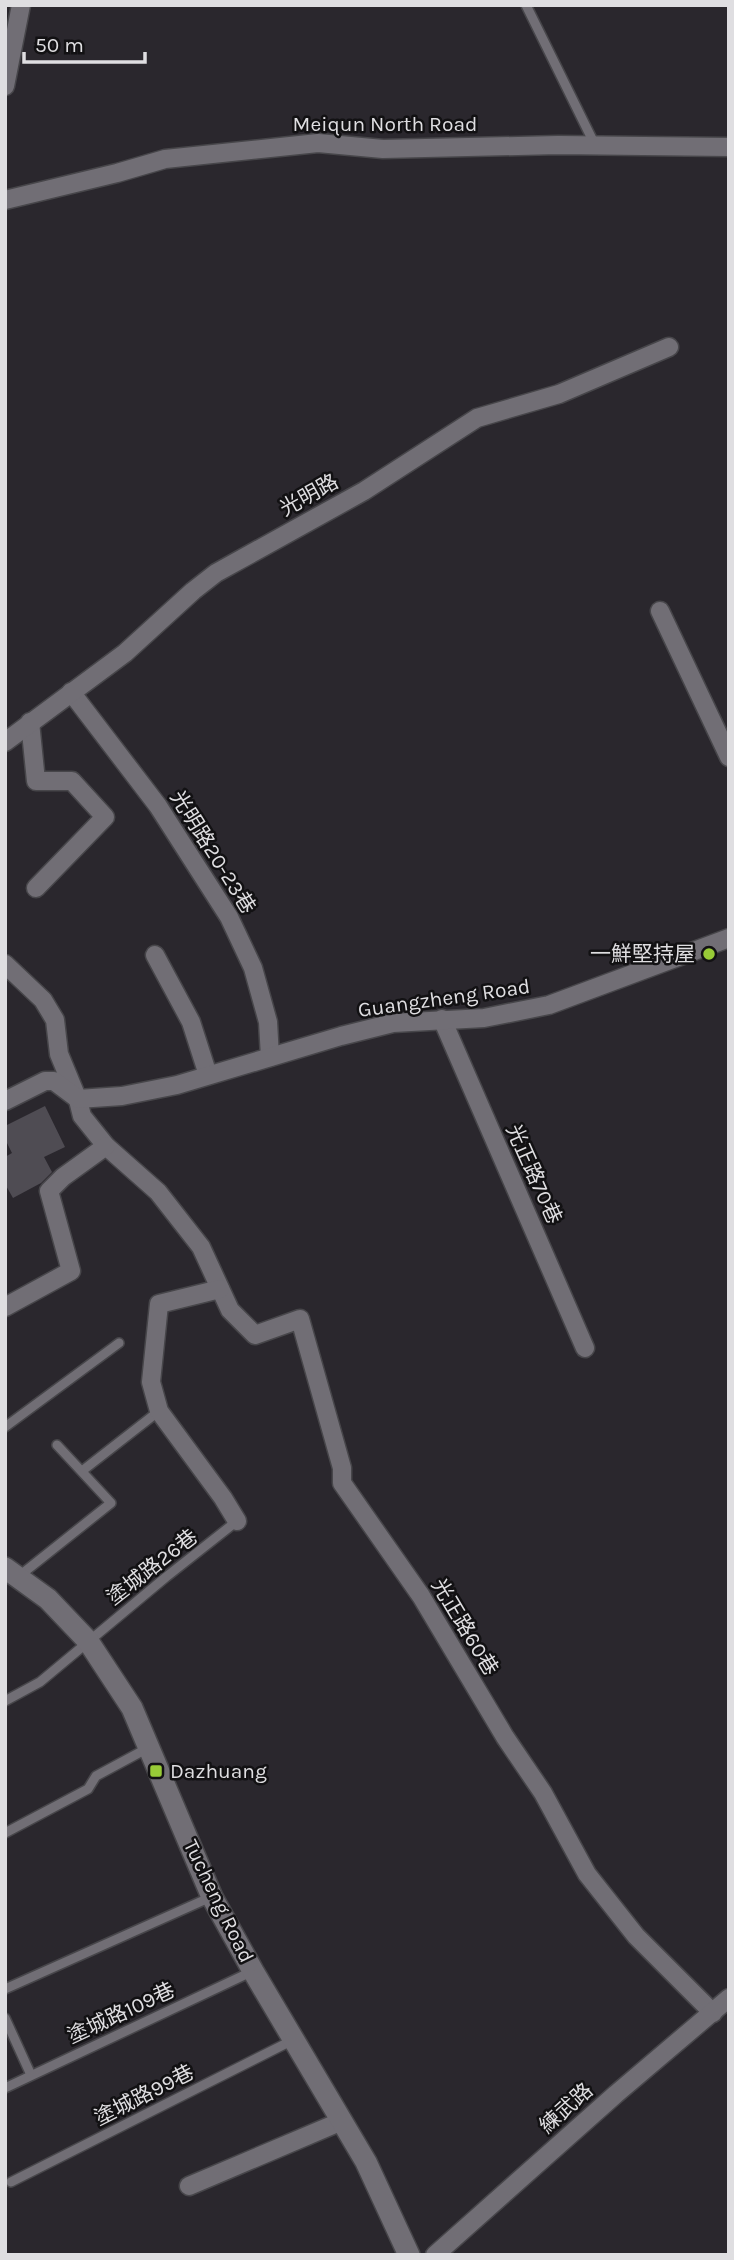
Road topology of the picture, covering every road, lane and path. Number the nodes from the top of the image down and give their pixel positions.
1 (21, 5) edge
2 (526, 5) edge
3 (5, 86) edge
4 (596, 146) junction
5 (729, 147) edge
6 (5, 200) edge
7 (669, 347) dead end
8 (660, 611) dead end
9 (71, 692) junction
10 (30, 722) junction
11 (5, 742) edge
12 (729, 757) edge
13 (36, 888) dead end
14 (727, 944) edge
15 (155, 955) dead end
16 (5, 964) edge
17 (442, 1019) junction
18 (270, 1057) junction
19 (208, 1075) junction
20 (78, 1100) junction
21 (5, 1101) edge
22 (106, 1146) junction
23 (220, 1289) junction
24 (5, 1307) edge
25 (118, 1342) dead end
26 (585, 1348) dead end
27 (159, 1411) junction
28 (5, 1427) edge
29 (57, 1446) dead end
30 (82, 1471) junction
31 (237, 1521) joint
32 (12, 1573) edge
33 (88, 1641) junction
34 (5, 1701) edge
35 (150, 1747) junction
36 (5, 1833) edge
37 (212, 1897) junction
38 (253, 1971) junction
39 (5, 1989) edge
40 (729, 1998) edge
41 (713, 2013) junction
42 (5, 2018) edge
43 (293, 2040) junction
44 (31, 2075) junction
45 (5, 2088) edge
46 (342, 2121) junction
47 (11, 2182) dead end
48 (188, 2186) dead end
49 (409, 2255) edge
50 (435, 2255) edge

1 - 3 street
2 - 4 lane
4 - 5 street, Meiqun North Road
4 - 6 street, Meiqun North Road
7 - 9 street, 光明路
8 - 12 street
9 - 10 street, 光明路
9 - 18 street, 光明路20-23巷
10 - 11 street, 光明路
10 - 13 street
14 - 17 street, Guangzheng Road
15 - 19 street
16 - 20 street, 光正路60巷
17 - 18 street, Guangzheng Road
17 - 26 street, 光正路70巷
18 - 19 street, Guangzheng Road
19 - 20 street, Guangzheng Road
20 - 21 street
20 - 22 street, 光正路60巷
22 - 23 street, 光正路60巷
22 - 24 street
23 - 27 street
23 - 41 street, 光正路60巷
25 - 28 lane
27 - 30 lane
27 - 31 street
29 - 30 lane
30 - 32 lane
31 - 33 lane, 塗城路26巷
32 - 33 street, Tucheng Road
33 - 34 lane, 塗城路26巷
33 - 35 street, Tucheng Road
35 - 36 lane
35 - 37 street, Tucheng Road
37 - 38 street, Tucheng Road
37 - 39 lane
38 - 43 street, Tucheng Road
38 - 44 lane, 塗城路109巷
40 - 41 street, 練武路
41 - 50 street, 練武路
42 - 44 lane
43 - 46 street, Tucheng Road
43 - 47 lane, 塗城路99巷
44 - 45 lane, 塗城路109巷
46 - 48 street
46 - 49 street, Tucheng Road

